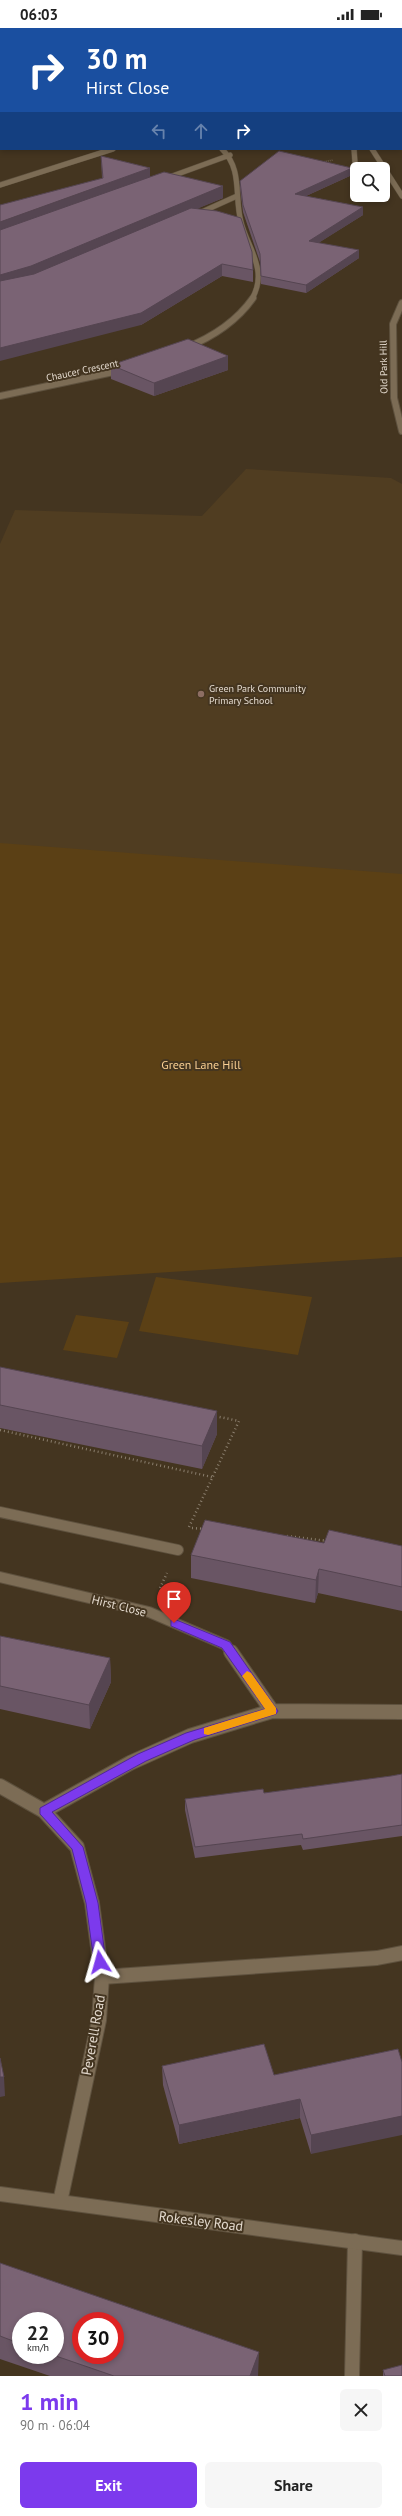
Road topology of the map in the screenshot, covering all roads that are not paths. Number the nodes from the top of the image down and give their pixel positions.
1 (110, 150) edge
2 (223, 150) edge
3 (354, 150) edge
4 (373, 150) edge
5 (230, 155) junction
6 (355, 162) edge
7 (156, 182) edge
8 (0, 184) edge
9 (237, 196) junction
10 (402, 196) edge
11 (205, 218) edge
12 (231, 220) edge
13 (242, 226) junction
14 (402, 303) edge
15 (181, 349) edge
16 (130, 368) edge
17 (0, 396) edge
18 (402, 431) edge
19 (0, 1512) edge
20 (178, 1550) road end
21 (0, 1577) edge
22 (272, 1711) junction
23 (402, 1712) edge
24 (0, 1786) edge
25 (44, 1811) junction
26 (402, 1953) edge
27 (102, 1977) junction
28 (0, 2194) edge
29 (60, 2202) junction
30 (355, 2241) junction
31 (402, 2248) edge
32 (352, 2376) edge

1 - 8 street
2 - 5 street
3 - 6 street
4 - 10 street
5 - 7 street
5 - 9 street
9 - 11 street
9 - 13 street
12 - 13 street
13 - 15 street
14 - 18 street, Old Park Hill
16 - 17 street, Chaucer Crescent
19 - 20 street
21 - 22 street, Hirst Close
22 - 23 street
22 - 25 street
24 - 25 street, Peverell Road
25 - 27 street, Peverell Road
26 - 27 street
27 - 29 street, Peverell Road
28 - 29 street, Rokesley Road
29 - 30 street, Rokesley Road
30 - 31 street, Rokesley Road
30 - 32 street

